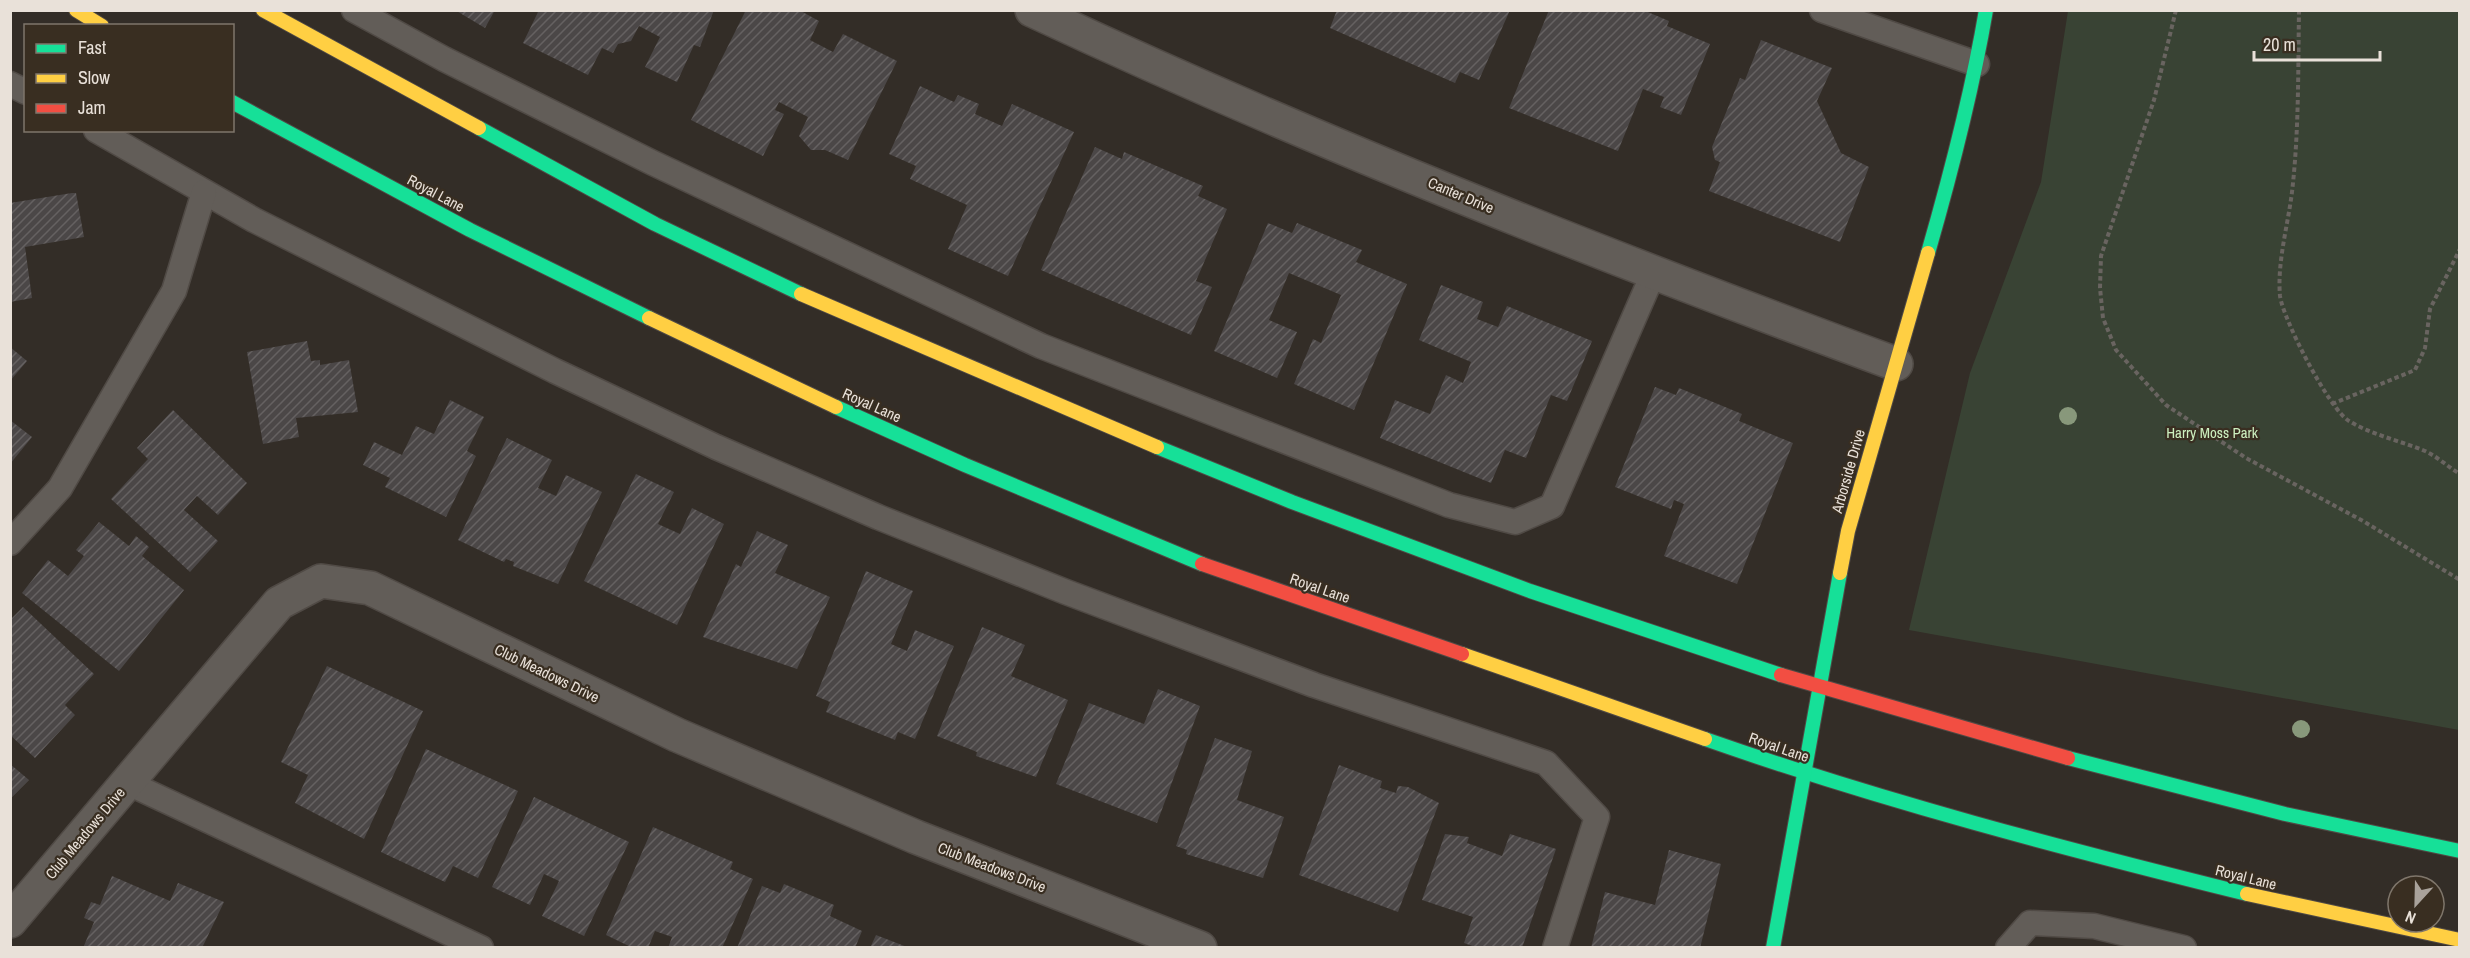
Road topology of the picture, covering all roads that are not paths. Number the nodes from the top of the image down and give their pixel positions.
1 (76, 10) edge
2 (263, 10) edge
3 (354, 10) edge
4 (1032, 10) edge
5 (1822, 10) edge
6 (1986, 10) edge
7 (99, 24) edge
8 (1977, 64) junction
9 (10, 84) edge
10 (24, 91) edge
11 (234, 103) edge
12 (99, 132) edge
13 (204, 192) junction
14 (1653, 274) junction
15 (1896, 364) junction
16 (10, 543) edge
17 (1820, 688) junction
18 (1805, 774) junction
19 (128, 783) junction
20 (2460, 851) edge
21 (10, 921) edge
22 (2460, 940) edge
23 (481, 948) edge
24 (1200, 948) edge
25 (1555, 948) edge
26 (1773, 948) edge
27 (2008, 948) edge
28 (2184, 948) edge

1 - 7 main road
2 - 17 main road
3 - 14 lane
4 - 14 street, Canter Drive
5 - 8 lane
6 - 8 main road, Arborside Drive
8 - 15 main road, Arborside Drive
9 - 10 lane
11 - 18 main road, Royal Lane
12 - 13 lane
13 - 16 lane
13 - 25 lane
14 - 15 street, Canter Drive
15 - 17 main road, Arborside Drive
17 - 18 main road, Arborside Drive
17 - 20 main road
18 - 22 main road, Royal Lane
18 - 26 main road, Arborside Drive
19 - 21 street, Club Meadows Drive
19 - 23 lane
19 - 24 street, Club Meadows Drive
27 - 28 lane

